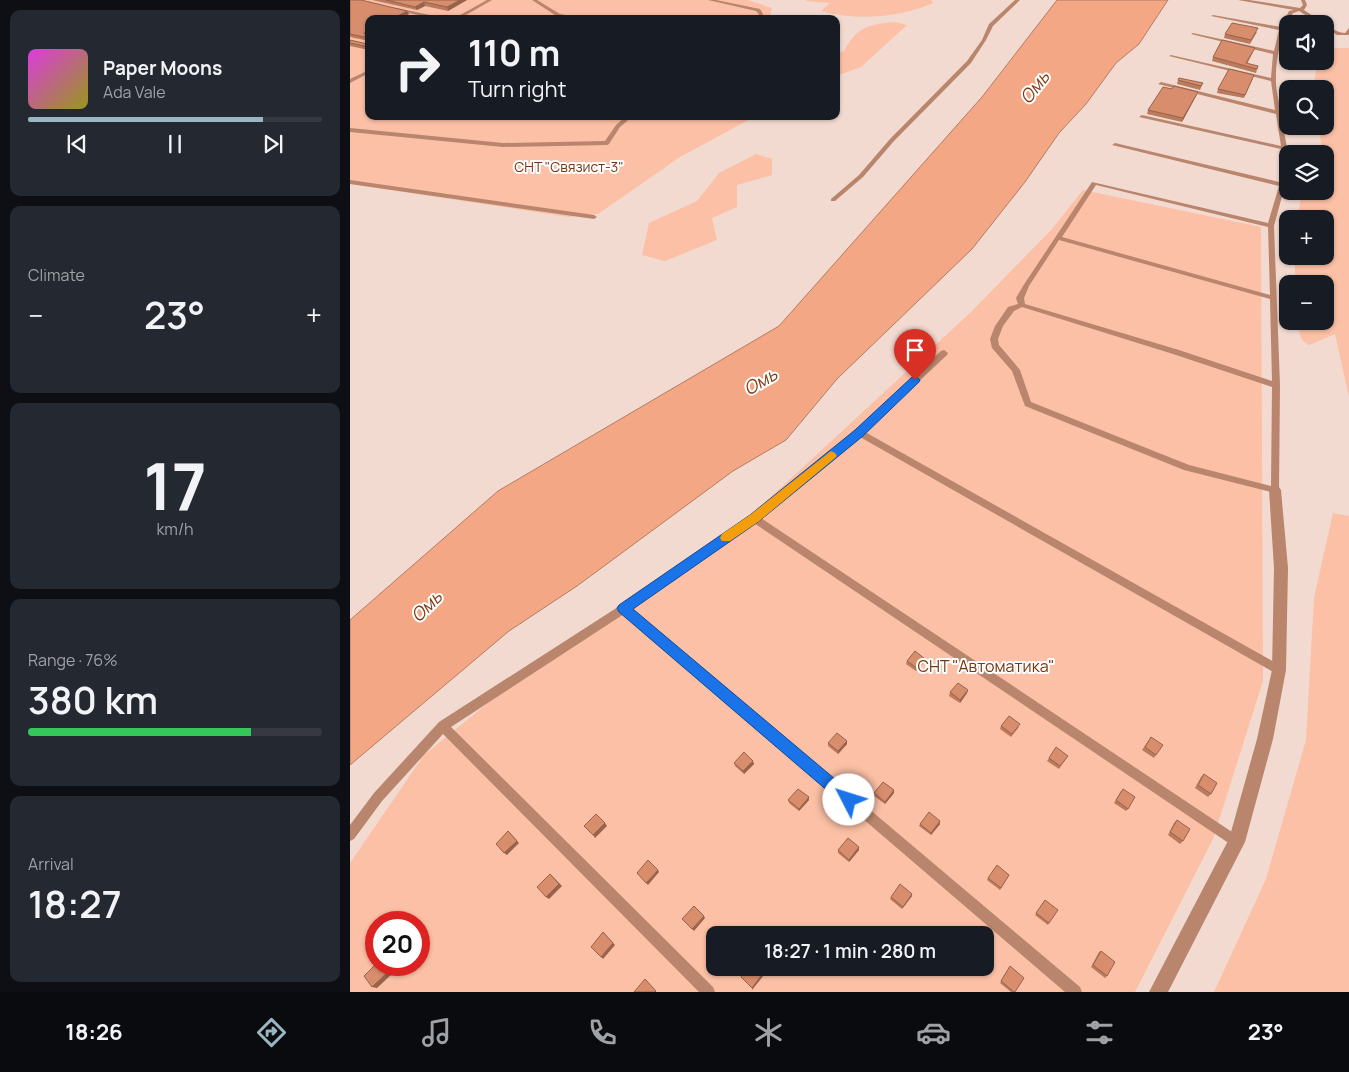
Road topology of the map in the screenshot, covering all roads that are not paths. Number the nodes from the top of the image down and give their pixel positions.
1 (490, 0) edge
2 (534, 0) edge
3 (710, 0) edge
4 (1018, 0) edge
5 (1240, 0) edge
6 (1303, 0) edge
7 (386, 6) edge
8 (1299, 9) junction
9 (426, 15) edge
10 (462, 15) edge
11 (560, 15) edge
12 (760, 15) edge
13 (1289, 15) edge
14 (1309, 15) edge
15 (1213, 16) dead end
16 (1279, 28) edge
17 (1349, 30) edge
18 (1334, 31) edge
19 (1193, 34) dead end
20 (1279, 41) edge
21 (1276, 53) junction
22 (1170, 56) dead end
23 (365, 73) edge
24 (1273, 80) junction
25 (350, 81) edge
26 (1160, 84) dead end
27 (1279, 108) edge
28 (1279, 113) edge
29 (1142, 117) dead end
30 (625, 120) edge
31 (350, 130) edge
32 (1115, 145) dead end
33 (1279, 147) edge
34 (350, 182) edge
35 (1279, 184) edge
36 (1279, 197) edge
37 (833, 200) dead end
38 (594, 217) dead end
39 (1272, 226) junction
40 (1058, 238) junction
41 (1273, 298) junction
42 (1022, 305) junction
43 (944, 353) dead end
44 (1276, 385) junction
45 (859, 433) junction
46 (1275, 490) junction
47 (754, 518) junction
48 (624, 608) junction
49 (1279, 670) junction
50 (443, 726) junction
51 (350, 835) edge
52 (1237, 842) junction
53 (708, 992) edge
54 (1075, 992) edge
55 (1158, 992) edge

1 - 10 lane
2 - 11 lane
3 - 12 lane
4 - 37 lane
5 - 8 lane
6 - 8 lane
7 - 9 lane
8 - 13 lane
8 - 14 lane
15 - 16 lane
17 - 18 lane
19 - 21 lane
20 - 21 lane
21 - 24 lane
22 - 24 lane
23 - 25 lane
24 - 27 lane
26 - 28 lane
29 - 33 lane
30 - 31 lane
32 - 35 lane
34 - 38 lane
36 - 39 lane
39 - 40 lane
39 - 41 lane
40 - 41 lane
40 - 42 lane
41 - 44 lane
42 - 44 lane
42 - 46 lane
43 - 45 lane
44 - 46 lane
45 - 47 lane
45 - 49 lane
46 - 49 street
47 - 48 lane
47 - 52 lane
48 - 50 lane
48 - 54 lane
49 - 52 street
50 - 51 lane
50 - 53 lane
52 - 55 street

